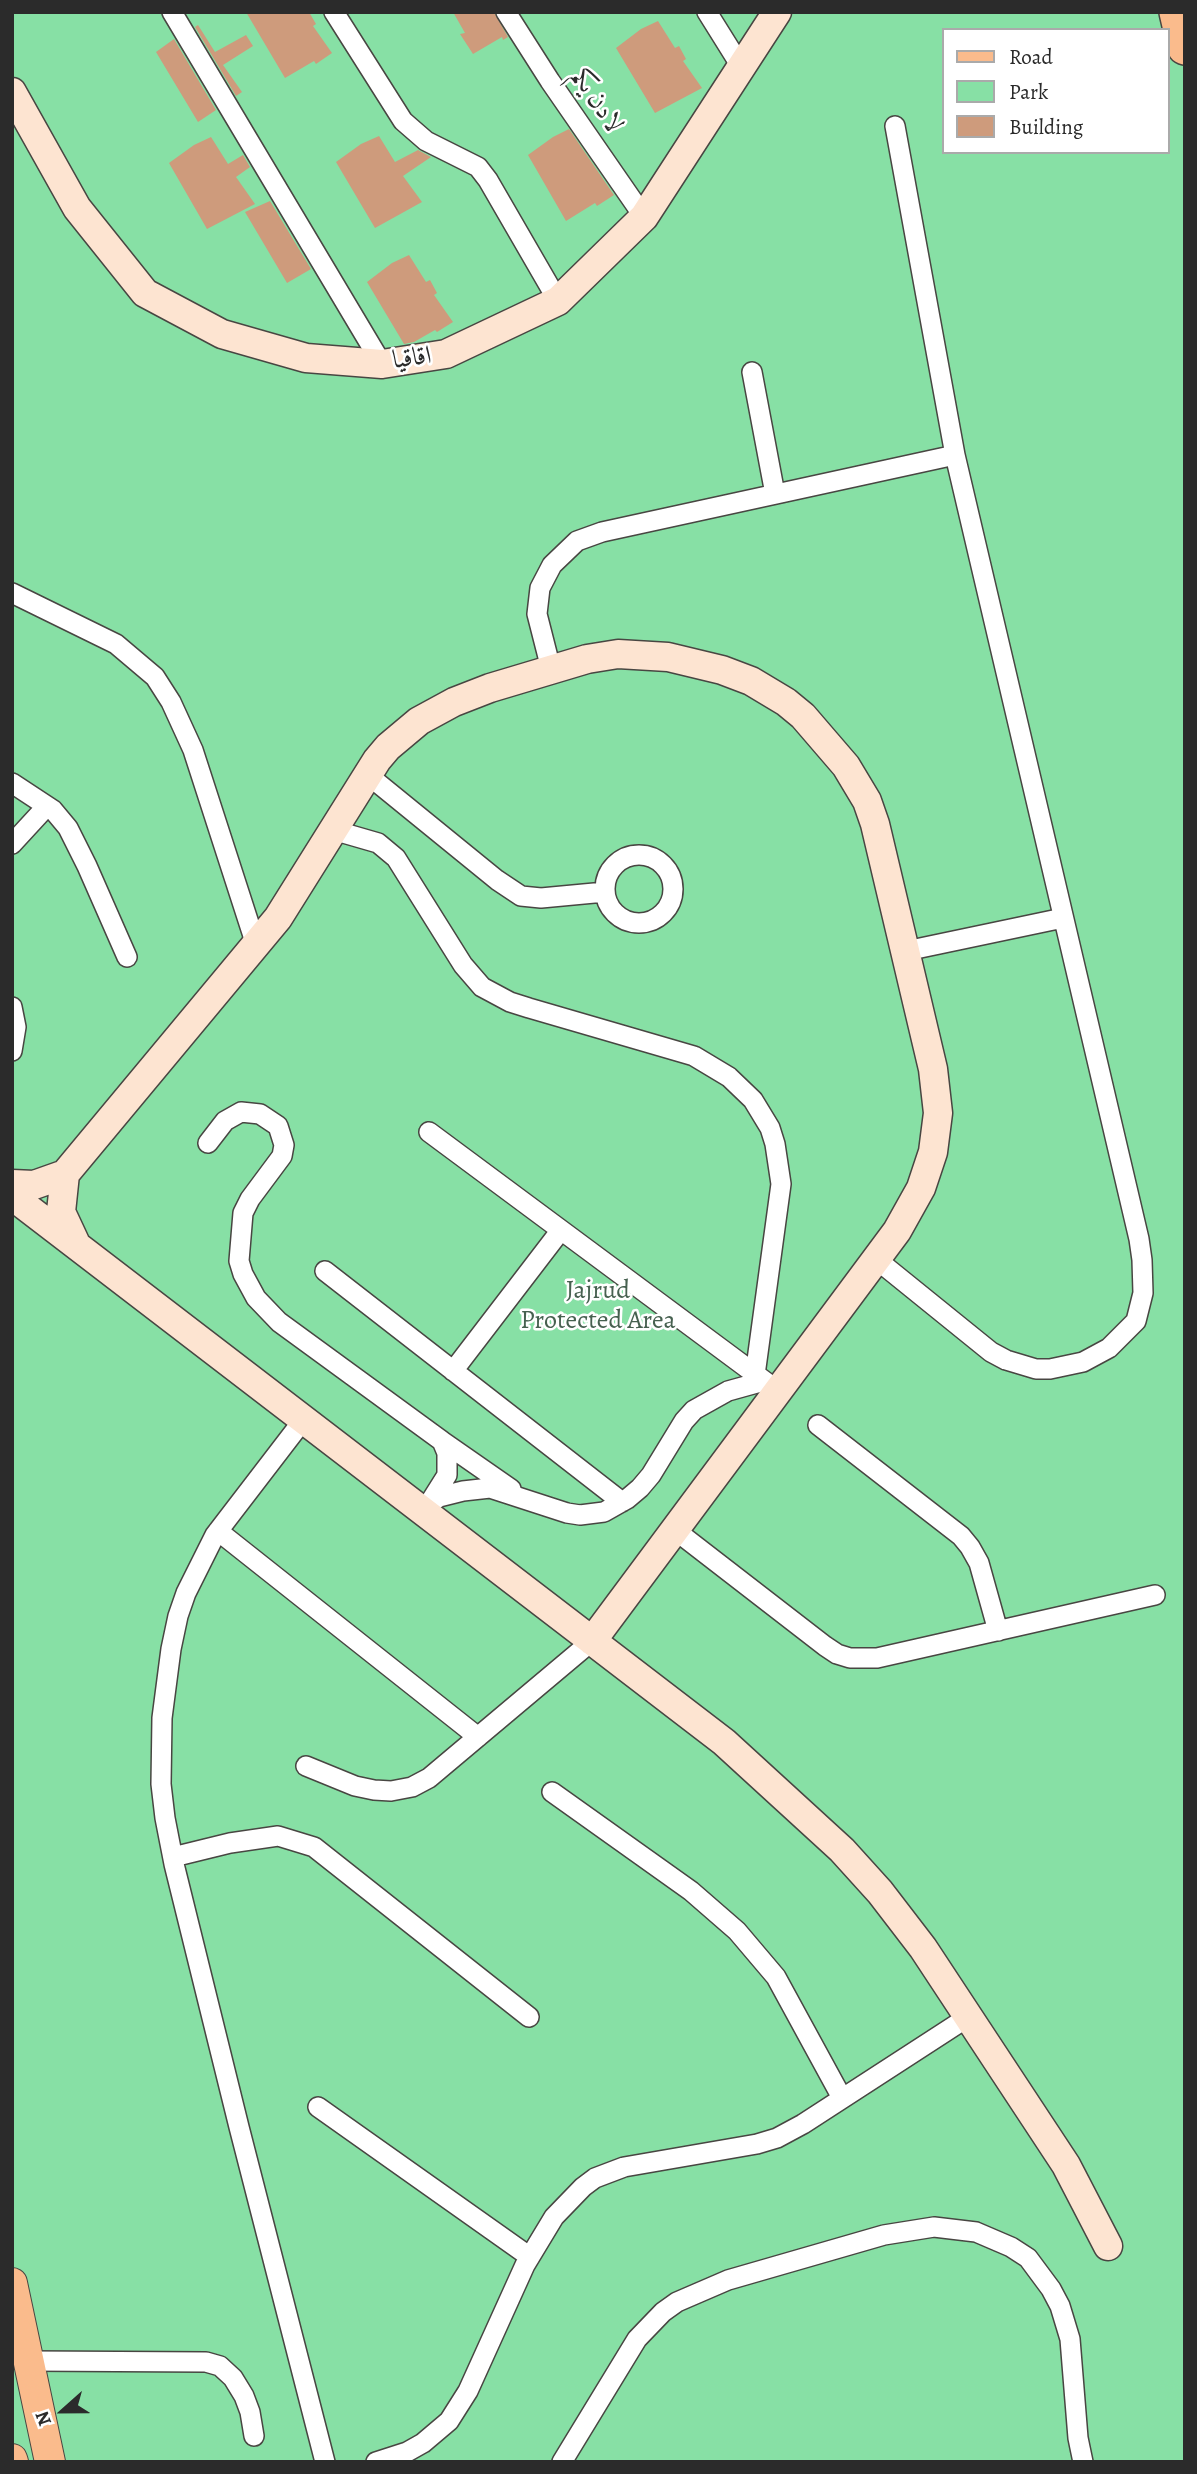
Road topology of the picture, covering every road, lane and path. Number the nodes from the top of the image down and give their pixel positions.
1 (172, 12) edge
2 (334, 12) edge
3 (506, 12) edge
4 (707, 12) edge
5 (777, 12) edge
6 (1177, 12) edge
7 (1185, 47) edge
8 (742, 68) junction
9 (12, 92) edge
10 (895, 126) dead end
11 (644, 217) junction
12 (558, 301) junction
13 (382, 364) junction
14 (752, 372) dead end
15 (955, 456) junction
16 (775, 494) junction
17 (12, 593) edge
18 (551, 669) junction
19 (368, 775) junction
20 (12, 783) edge
21 (47, 806) junction
22 (333, 830) junction
23 (12, 844) edge
24 (605, 891) dead end
25 (1063, 918) junction
26 (256, 945) junction
27 (906, 951) junction
28 (127, 957) dead end
29 (12, 1007) edge
30 (12, 1051) edge
31 (429, 1132) dead end
32 (208, 1143) dead end
33 (65, 1174) junction
34 (12, 1184) edge
35 (12, 1196) edge
36 (561, 1230) junction
37 (76, 1244) junction
38 (876, 1259) junction
39 (325, 1271) dead end
40 (453, 1371) junction
41 (766, 1382) junction
42 (304, 1419) junction
43 (818, 1425) dead end
44 (442, 1441) junction
45 (523, 1497) junction
46 (622, 1503) junction
47 (426, 1505) junction
48 (675, 1530) junction
49 (218, 1531) junction
50 (1155, 1595) dead end
51 (998, 1631) junction
52 (593, 1640) junction
53 (478, 1737) junction
54 (306, 1766) dead end
55 (552, 1792) dead end
56 (173, 1857) junction
57 (529, 2017) dead end
58 (968, 2017) junction
59 (842, 2098) junction
60 (318, 2106) dead end
61 (1108, 2246) dead end
62 (530, 2257) junction
63 (12, 2283) edge
64 (29, 2361) junction
65 (254, 2435) dead end
66 (50, 2462) edge
67 (325, 2462) edge
68 (376, 2462) edge
69 (562, 2462) edge
70 (1083, 2462) edge

1 - 13 street
2 - 12 street
3 - 11 street, لادن یکم
4 - 8 street
5 - 8 main road, اقاقیا
6 - 7 highway
8 - 11 main road, اقاقیا
9 - 13 main road, اقاقیا
10 - 15 street
11 - 12 main road, اقاقیا
12 - 13 main road, اقاقیا
14 - 16 street
15 - 16 street
15 - 25 street
16 - 18 street
17 - 26 street
18 - 19 main road
18 - 27 main road
19 - 22 main road
19 - 24 street
20 - 21 street
21 - 23 street
21 - 28 street
22 - 26 main road
22 - 41 street
25 - 27 street
25 - 38 street
26 - 33 main road
27 - 38 main road
29 - 30 street
31 - 36 street
32 - 44 street
33 - 34 main road
33 - 37 main road
35 - 37 main road
36 - 40 street
36 - 41 street
37 - 42 main road
38 - 41 main road
39 - 40 street
40 - 46 street
41 - 46 street
41 - 48 main road
42 - 47 main road
42 - 49 street
43 - 51 street
44 - 45 street
44 - 47 street
45 - 46 street
45 - 47 street
47 - 52 main road
48 - 51 street
48 - 52 main road
49 - 53 street
49 - 56 street
50 - 51 street
52 - 53 street
52 - 58 main road
53 - 54 street
55 - 59 street
56 - 57 street
56 - 67 street
58 - 59 street
58 - 61 main road
59 - 62 street
60 - 62 street
62 - 68 street
63 - 64 main road
64 - 65 street
64 - 66 main road
69 - 70 street

